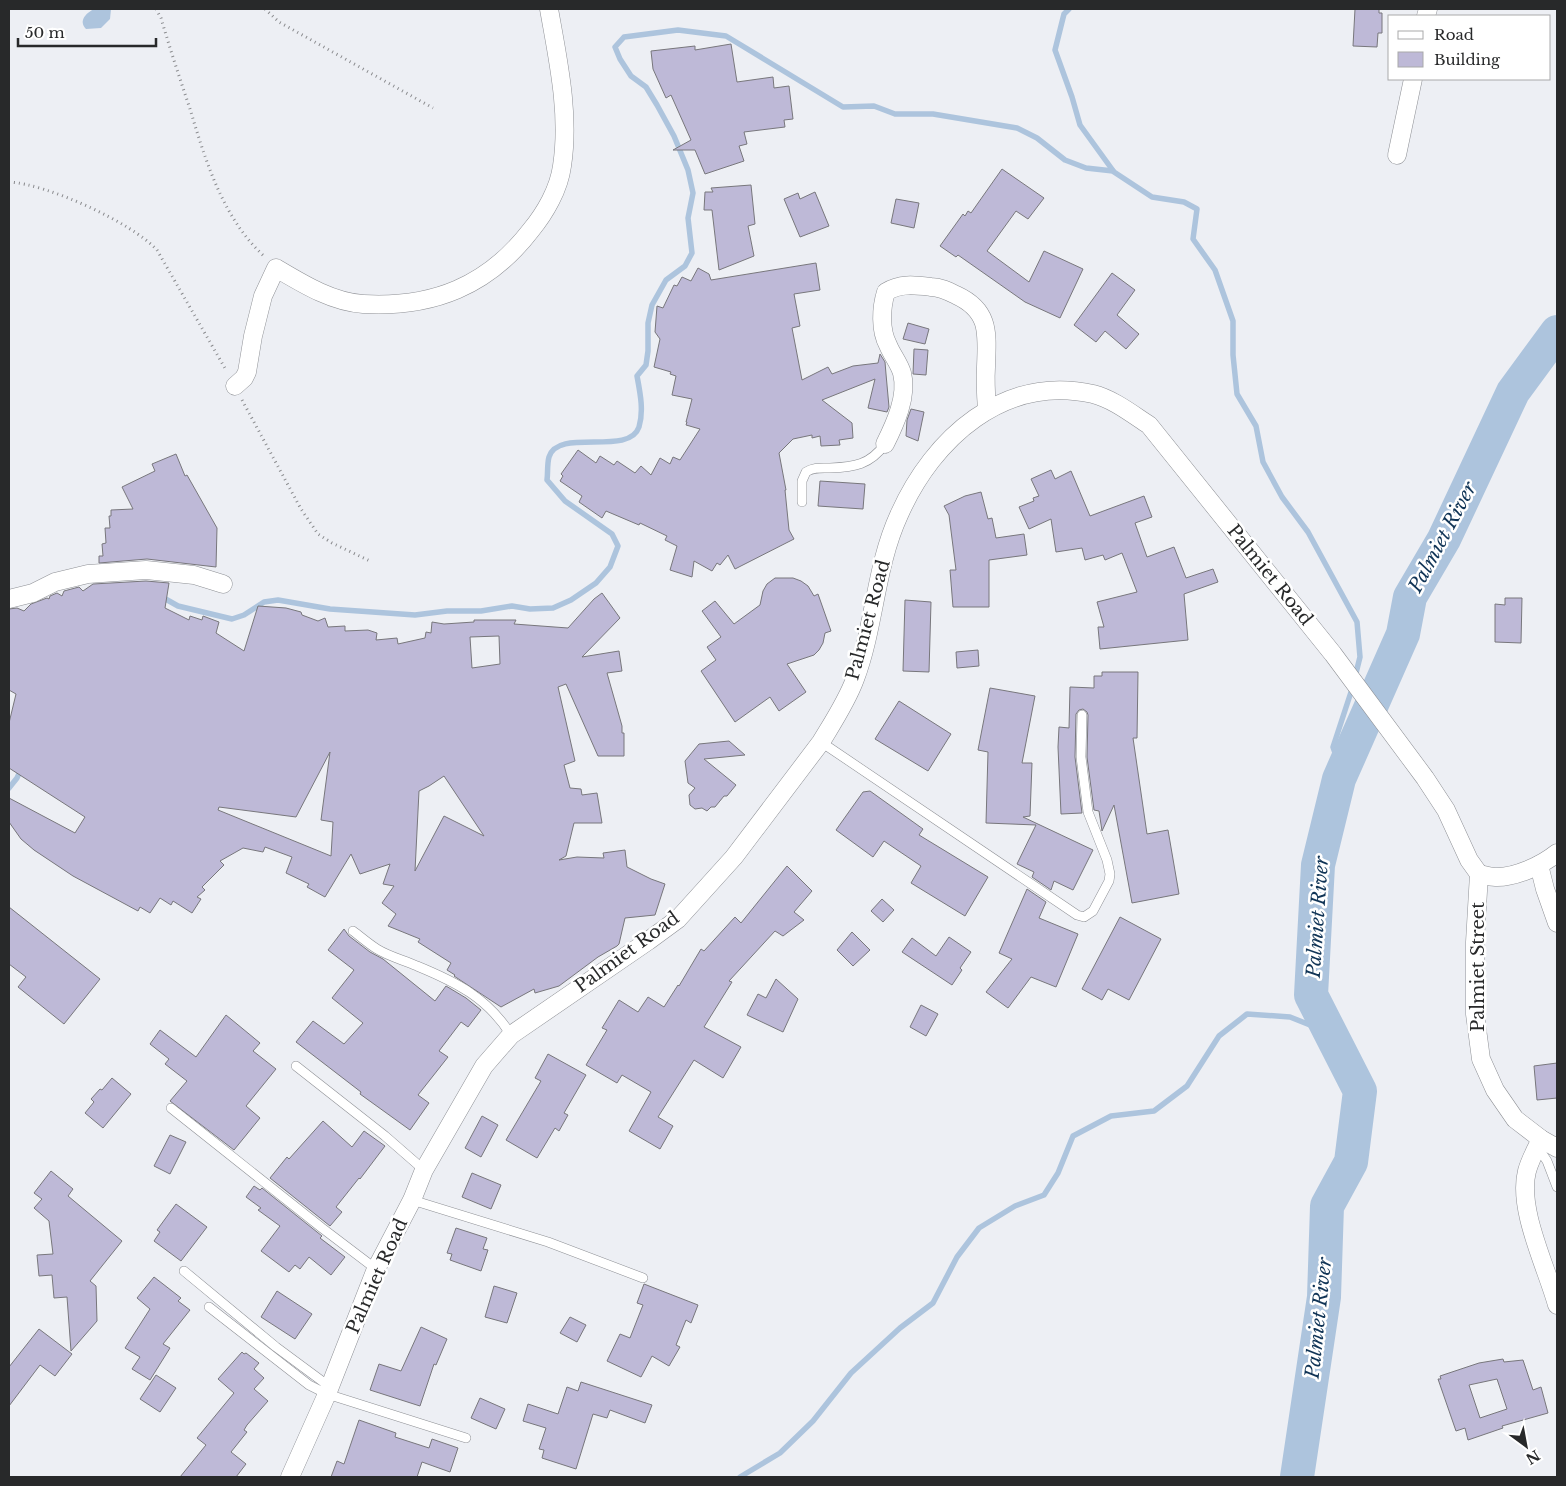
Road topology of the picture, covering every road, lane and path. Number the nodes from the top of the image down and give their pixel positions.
1 (156, 9) edge
2 (265, 9) edge
3 (549, 9) edge
4 (1413, 80) edge
5 (432, 108) dead end
6 (1397, 155) dead end
7 (9, 182) edge
8 (276, 268) junction
9 (235, 386) junction
10 (987, 410) junction
11 (885, 444) joint
12 (802, 502) dead end
13 (370, 561) dead end
14 (223, 584) dead end
15 (9, 600) edge
16 (1082, 715) dead end
17 (821, 742) junction
18 (1557, 852) edge
19 (1539, 864) junction
20 (1479, 874) junction
21 (1557, 923) edge
22 (353, 931) dead end
23 (511, 1035) junction
24 (296, 1066) dead end
25 (171, 1108) dead end
26 (1539, 1143) junction
27 (1557, 1148) edge
28 (424, 1170) junction
29 (1557, 1187) edge
30 (412, 1200) junction
31 (376, 1269) junction
32 (184, 1271) dead end
33 (643, 1278) dead end
34 (1557, 1305) edge
35 (209, 1308) dead end
36 (328, 1391) junction
37 (466, 1438) dead end
38 (290, 1477) edge

1 - 8 path
2 - 5 path
3 - 8 street
4 - 6 street
7 - 9 path
8 - 9 street
9 - 13 path
10 - 11 street
10 - 17 street, Palmiet Road
10 - 20 street, Palmiet Road
11 - 12 lane
14 - 15 street
16 - 17 lane
17 - 23 street, Palmiet Road
18 - 19 street
19 - 20 street
19 - 21 street
20 - 26 street, Palmiet Street
22 - 23 lane
23 - 28 street, Palmiet Road
24 - 28 lane
25 - 31 lane
26 - 27 street, Palmiet Street
26 - 29 lane
26 - 34 street
28 - 30 street, Palmiet Road
30 - 31 street, Palmiet Road
30 - 33 lane
31 - 36 street, Palmiet Road
32 - 36 lane
35 - 36 lane
36 - 37 lane
36 - 38 street, Palmiet Road

